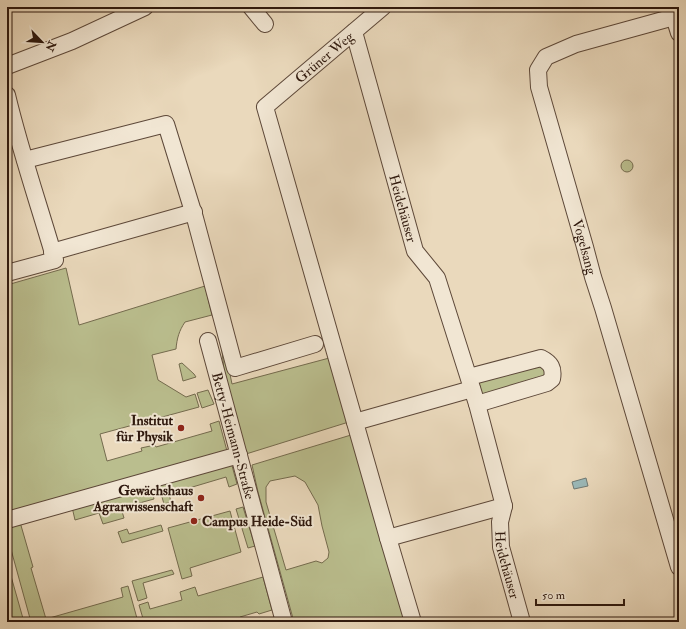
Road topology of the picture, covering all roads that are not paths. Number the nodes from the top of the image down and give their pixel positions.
1 (146, 7) edge
2 (251, 7) edge
3 (383, 7) edge
4 (672, 12) edge
5 (265, 24) dead end
6 (354, 32) junction
7 (679, 33) edge
8 (7, 66) edge
9 (7, 95) edge
10 (25, 160) junction
11 (194, 212) junction
12 (52, 252) junction
13 (7, 274) edge
14 (208, 341) dead end
15 (315, 344) dead end
16 (473, 390) junction
17 (355, 422) junction
18 (239, 455) junction
19 (504, 506) junction
20 (7, 520) edge
21 (388, 538) junction
22 (679, 567) edge
23 (284, 622) edge
24 (413, 622) edge
25 (522, 622) edge

1 - 8 street
2 - 5 street
3 - 6 street, Grüner Weg
4 - 7 street
4 - 22 street, Vogelsang
6 - 16 street, Heidehäuser
6 - 17 street, Grüner Weg
9 - 10 street
10 - 11 street
10 - 12 street
11 - 12 street
11 - 15 street
12 - 13 street
14 - 18 street, Betty-Heimann-Straße
16 - 17 street
16 - 19 street, Heidehäuser
17 - 21 street
18 - 20 street
18 - 23 street, Betty-Heimann-Straße
19 - 21 street
19 - 25 street, Heidehäuser
21 - 24 street

